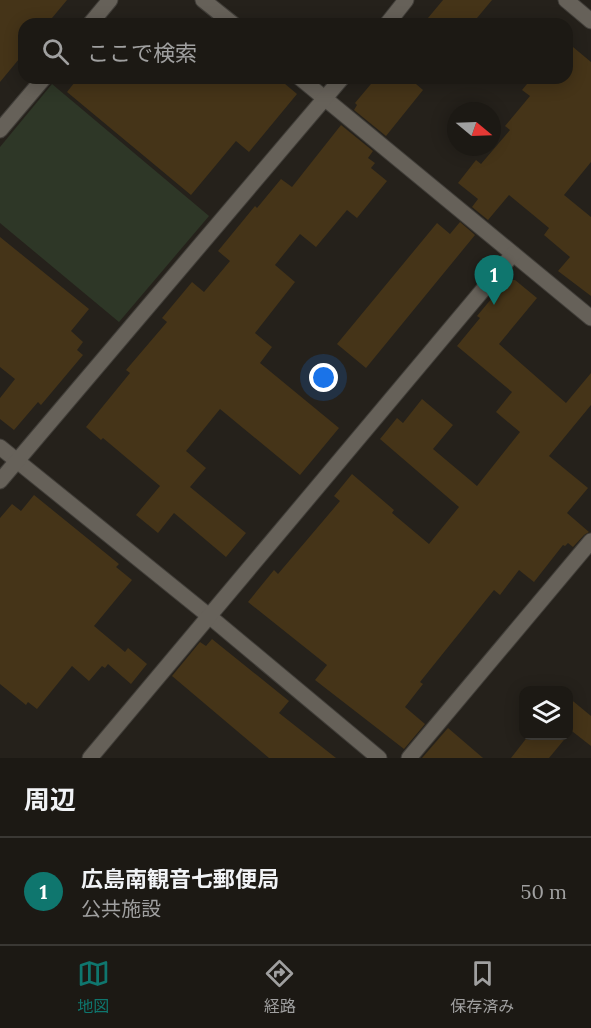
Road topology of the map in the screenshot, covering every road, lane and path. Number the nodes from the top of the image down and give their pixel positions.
1 (110, 0) edge
2 (203, 0) edge
3 (406, 0) edge
4 (566, 0) edge
5 (95, 18) edge
6 (226, 18) edge
7 (392, 18) edge
8 (591, 21) edge
9 (39, 84) edge
10 (307, 84) edge
11 (337, 84) edge
12 (325, 99) junction
13 (0, 130) edge
14 (513, 254) junction
15 (591, 318) edge
16 (0, 447) edge
17 (17, 461) junction
18 (0, 481) edge
19 (591, 541) edge
20 (209, 616) junction
21 (90, 758) edge
22 (379, 758) edge
23 (409, 758) edge

1 - 5 street
2 - 6 street
3 - 7 street
4 - 8 street
9 - 13 street
10 - 12 street
11 - 12 street
12 - 14 street
12 - 17 street
14 - 15 street
14 - 20 street
16 - 17 street
17 - 18 street
17 - 20 street
19 - 23 street
20 - 21 street
20 - 22 street

